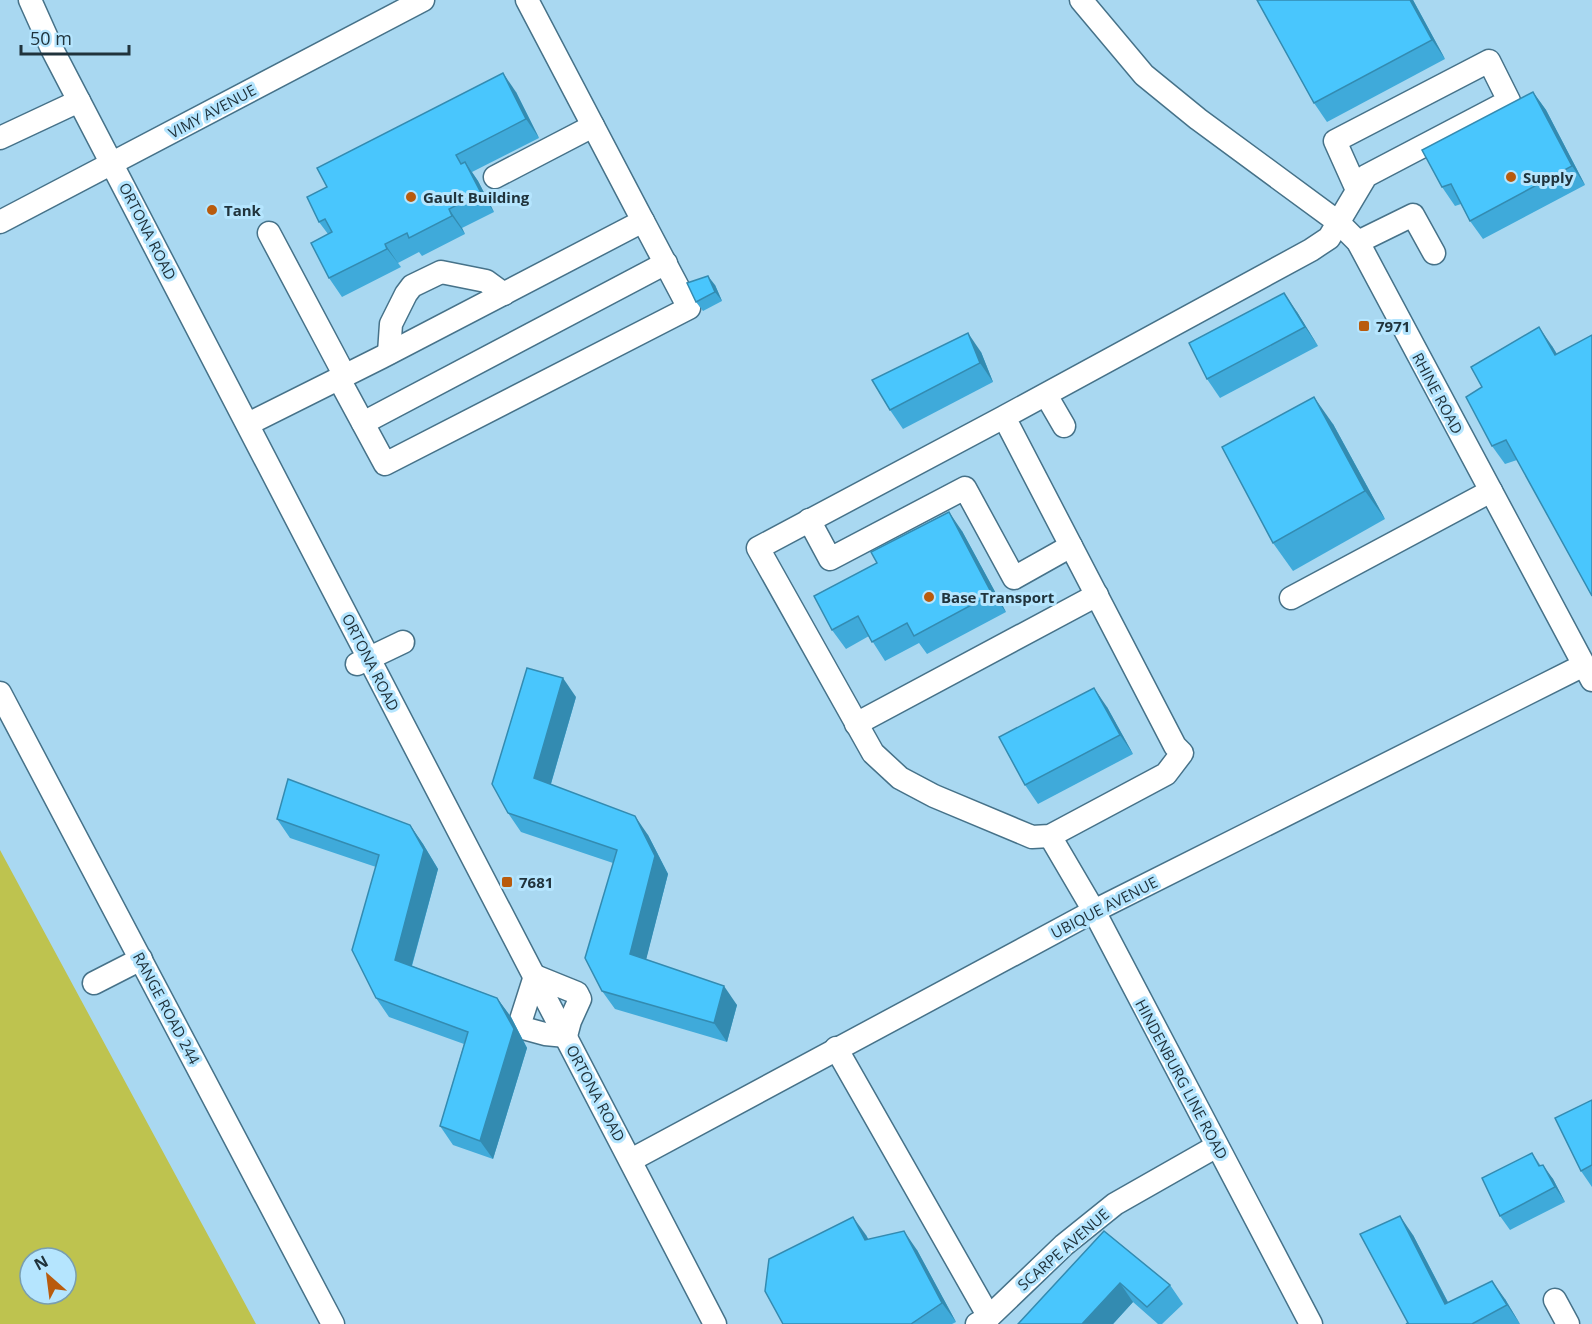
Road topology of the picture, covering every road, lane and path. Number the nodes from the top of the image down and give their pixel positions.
1 (30, 0) edge
2 (527, 0) edge
3 (1081, 0) edge
4 (419, 1) edge
5 (79, 101) junction
6 (593, 126) junction
7 (0, 138) edge
8 (112, 164) junction
9 (495, 177) dead end
10 (1357, 190) junction
11 (643, 221) junction
12 (0, 222) edge
13 (1338, 222) junction
14 (269, 233) dead end
15 (1358, 243) junction
16 (1434, 253) dead end
17 (666, 263) junction
18 (504, 294) junction
19 (389, 353) junction
20 (342, 377) junction
21 (1046, 394) junction
22 (1004, 417) junction
23 (363, 423) junction
24 (248, 424) junction
25 (1064, 426) dead end
26 (1491, 491) junction
27 (809, 520) junction
28 (1071, 546) junction
29 (1097, 595) junction
30 (1291, 598) dead end
31 (403, 642) dead end
32 (363, 662) junction
33 (1588, 673) edge
34 (0, 693) edge
35 (856, 724) junction
36 (1050, 836) junction
37 (1094, 911) junction
38 (141, 959) junction
39 (535, 976) junction
40 (94, 983) dead end
41 (566, 1036) junction
42 (836, 1048) junction
43 (1217, 1146) junction
44 (631, 1160) junction
45 (1555, 1300) dead end
46 (983, 1321) edge
47 (333, 1324) edge
48 (715, 1324) edge
49 (1311, 1324) edge
50 (1568, 1324) edge

1 - 5 street, ORTONA ROAD
2 - 6 street
3 - 13 street, RHINE ROAD
4 - 8 street, VIMY AVENUE
5 - 7 street
5 - 8 street, ORTONA ROAD
6 - 9 street
6 - 11 street
8 - 12 street, VIMY AVENUE
8 - 24 street, ORTONA ROAD
10 - 10 street
10 - 13 street
11 - 17 street
11 - 18 street
13 - 15 street, RHINE ROAD
13 - 21 street
14 - 20 street
15 - 16 street
15 - 26 street, RHINE ROAD
17 - 23 street
17 - 23 street
18 - 19 street
18 - 19 street
19 - 20 street
20 - 23 street
20 - 24 street
21 - 22 street
21 - 25 street
22 - 27 street
22 - 28 street
24 - 32 street, ORTONA ROAD
26 - 30 street
26 - 33 street, RHINE ROAD
27 - 28 street
27 - 35 street
28 - 29 street
29 - 35 street
29 - 36 street
31 - 32 street
32 - 39 street, ORTONA ROAD
33 - 37 street, UBIQUE AVENUE
34 - 38 street, RANGE ROAD 244
35 - 36 street
36 - 37 street, HINDENBURG LINE ROAD
37 - 42 street, UBIQUE AVENUE
37 - 43 street, HINDENBURG LINE ROAD
38 - 40 street
38 - 47 street, RANGE ROAD 244
39 - 41 street, ORTONA ROAD
39 - 41 street
41 - 44 street, ORTONA ROAD
42 - 44 street, UBIQUE AVENUE
42 - 46 street
43 - 46 street, SCARPE AVENUE
43 - 49 street, HINDENBURG LINE ROAD
44 - 48 street, ORTONA ROAD
45 - 50 street

